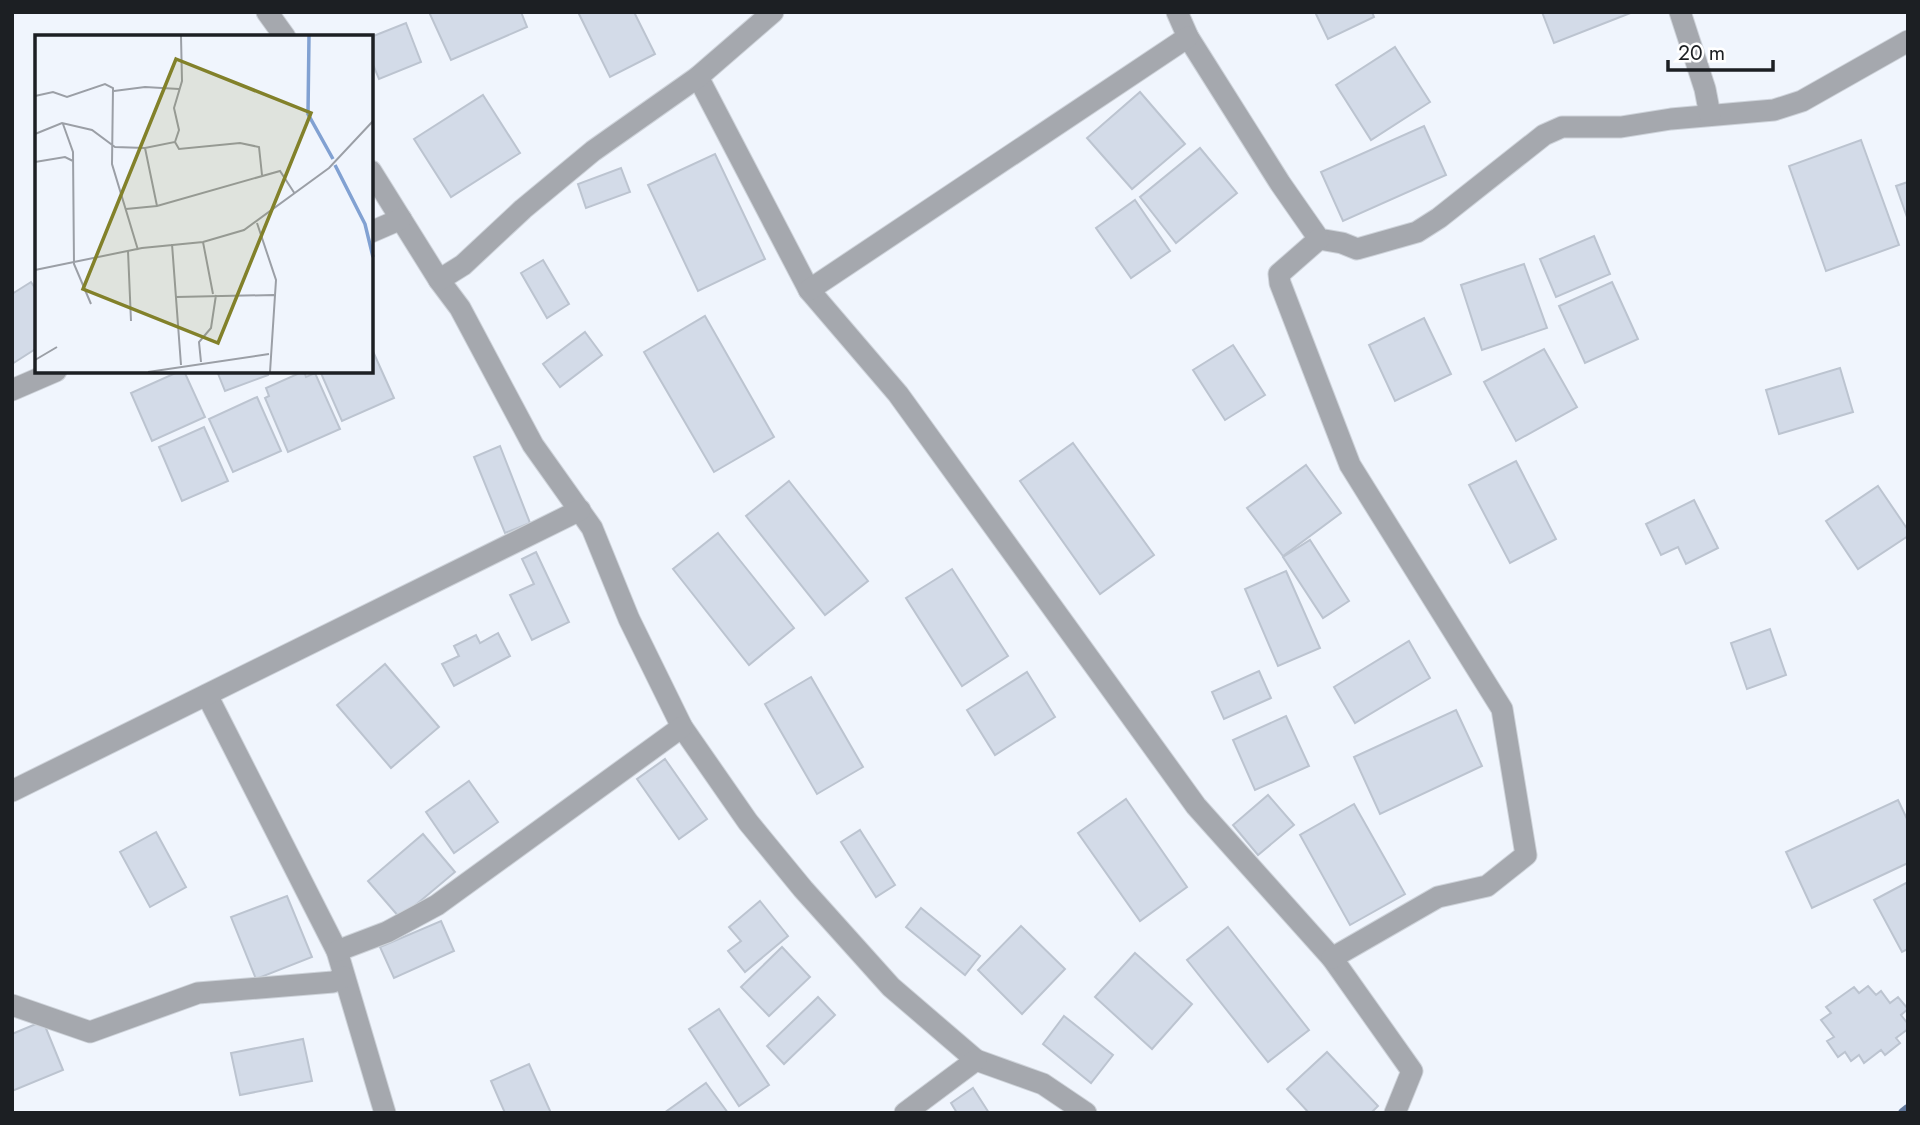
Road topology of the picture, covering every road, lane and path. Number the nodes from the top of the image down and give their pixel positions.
1 (267, 12) edge
2 (773, 12) edge
3 (1177, 12) edge
4 (1680, 12) edge
5 (284, 35) edge
6 (1188, 37) junction
7 (1908, 41) edge
8 (698, 77) junction
9 (1710, 115) junction
10 (373, 174) edge
11 (401, 219) junction
12 (373, 231) edge
13 (1319, 239) junction
14 (439, 280) junction
15 (808, 290) junction
16 (51, 373) edge
17 (12, 390) edge
18 (580, 510) junction
19 (207, 695) junction
20 (682, 727) junction
21 (12, 791) edge
22 (337, 951) junction
23 (1332, 958) junction
24 (344, 977) junction
25 (12, 1005) edge
26 (976, 1060) junction
27 (385, 1113) edge
28 (905, 1113) edge
29 (1086, 1113) edge
30 (1395, 1113) edge

1 - 5 street
2 - 8 street
3 - 6 street
4 - 9 street
6 - 13 street
6 - 15 street
7 - 9 street
8 - 14 street
8 - 15 street
9 - 13 street
10 - 11 street
11 - 12 street
11 - 14 street
13 - 23 street
14 - 18 street
15 - 23 street
16 - 17 street
18 - 19 street
18 - 20 street
19 - 21 street
19 - 22 street
20 - 22 street
20 - 26 street
22 - 24 street
23 - 30 street
24 - 25 street
24 - 27 street
26 - 28 street
26 - 29 street

